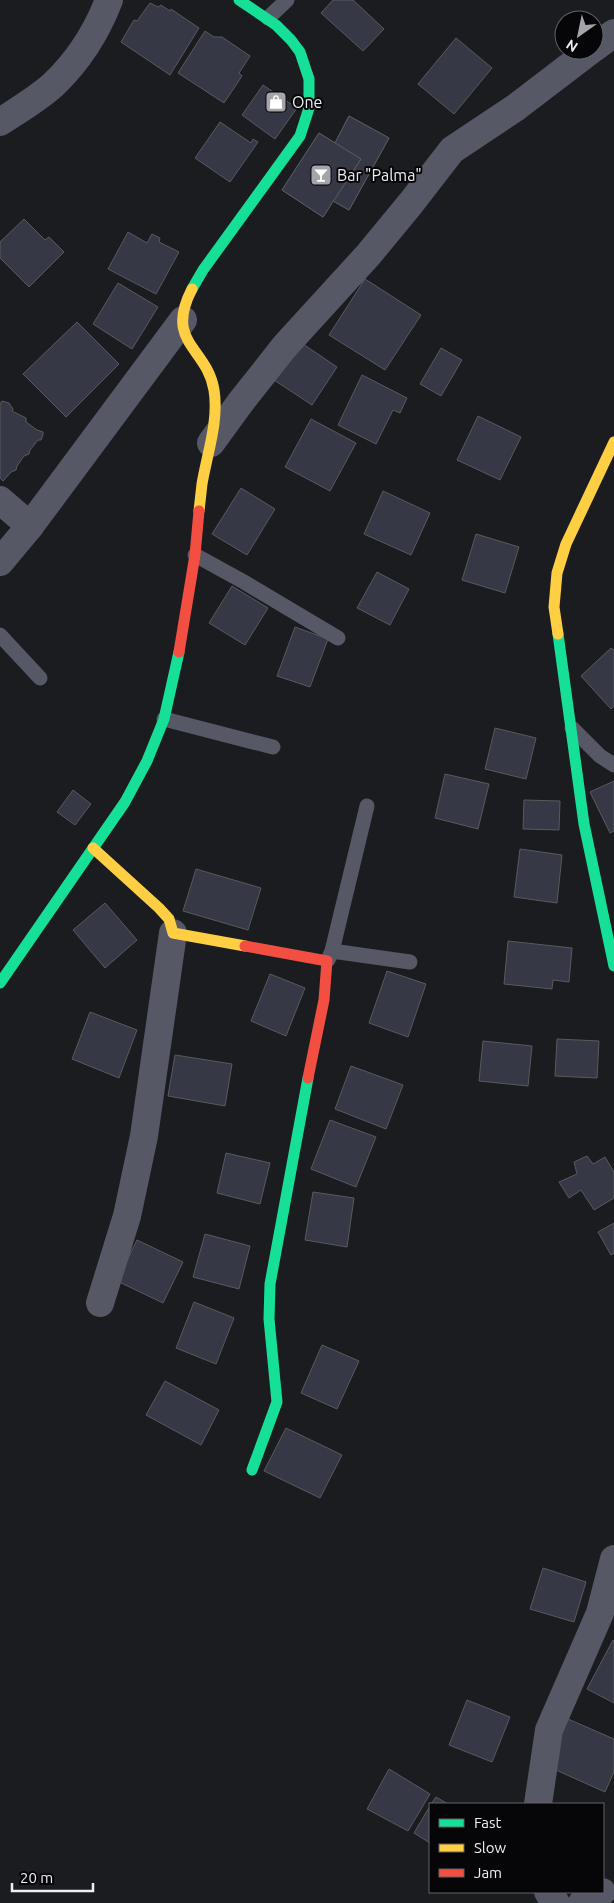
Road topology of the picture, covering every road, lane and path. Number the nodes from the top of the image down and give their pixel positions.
1 (109, 0) edge
2 (239, 0) edge
3 (287, 0) edge
4 (268, 18) junction
5 (578, 60) edge
6 (0, 122) edge
7 (183, 320) junction
8 (614, 442) edge
9 (211, 444) junction
10 (0, 500) edge
11 (30, 526) junction
12 (195, 555) junction
13 (0, 562) edge
14 (0, 635) edge
15 (338, 638) dead end
16 (40, 678) dead end
17 (164, 719) junction
18 (570, 726) junction
19 (272, 747) dead end
20 (614, 765) edge
21 (367, 806) dead end
22 (94, 848) junction
23 (608, 906) edge
24 (173, 934) junction
25 (330, 956) junction
26 (410, 962) dead end
27 (614, 966) edge
28 (0, 983) edge
29 (100, 1303) dead end
30 (252, 1470) dead end
31 (614, 1559) edge
32 (538, 1803) edge
33 (600, 1893) edge
34 (582, 1903) edge

1 - 6 street
2 - 4 street
3 - 4 lane
4 - 7 street
5 - 9 street
7 - 9 street
7 - 11 street
8 - 18 street
9 - 12 street
10 - 11 street
11 - 13 street
12 - 15 lane
12 - 17 street
14 - 16 lane
17 - 19 lane
17 - 22 street
18 - 20 lane
18 - 23 street
21 - 25 lane
22 - 24 street
22 - 28 street
23 - 27 street
24 - 25 street
24 - 29 street
25 - 26 lane
25 - 30 street
31 - 32 street
33 - 34 street

